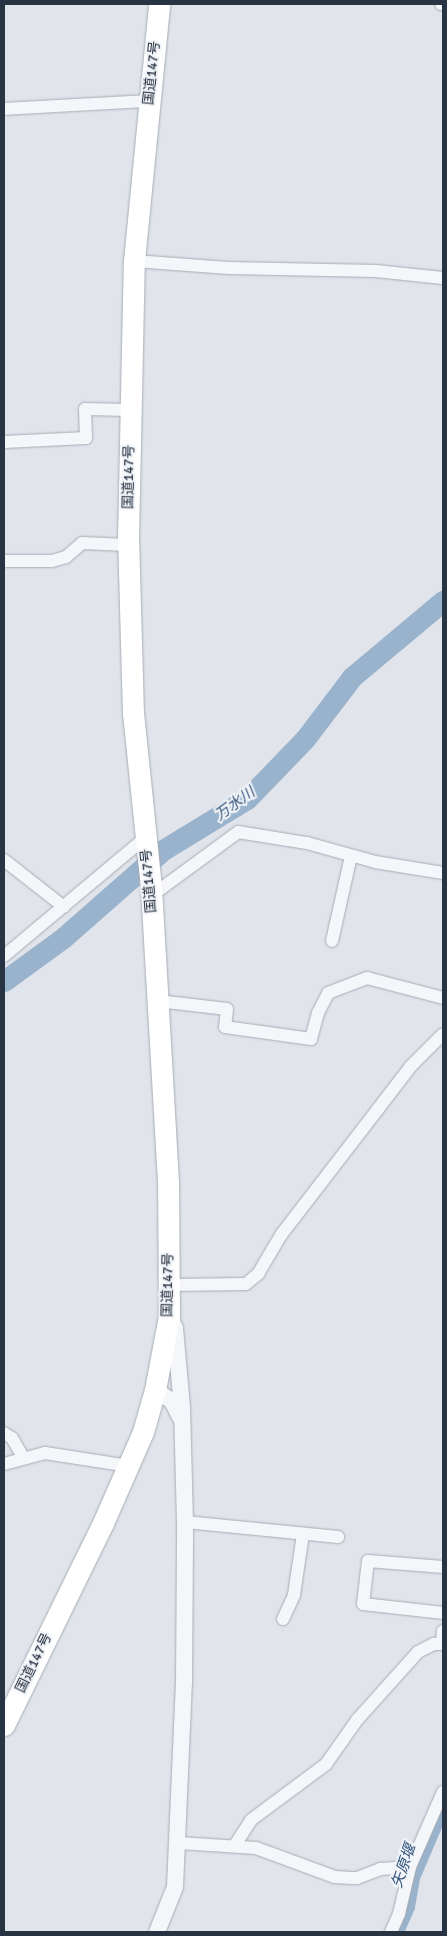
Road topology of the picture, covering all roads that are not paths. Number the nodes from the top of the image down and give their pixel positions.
1 (159, 4) edge
2 (148, 101) junction
3 (4, 109) edge
4 (134, 261) junction
5 (443, 278) edge
6 (130, 410) junction
7 (4, 442) edge
8 (128, 545) junction
9 (4, 561) edge
10 (146, 841) junction
11 (351, 856) junction
12 (4, 860) edge
13 (443, 873) edge
14 (151, 891) junction
15 (64, 907) junction
16 (332, 941) dead end
17 (4, 956) edge
18 (443, 998) edge
19 (158, 1001) junction
20 (443, 1034) edge
21 (170, 1286) junction
22 (169, 1316) junction
23 (155, 1390) junction
24 (180, 1416) junction
25 (4, 1433) edge
26 (23, 1457) junction
27 (4, 1464) edge
28 (129, 1466) junction
29 (185, 1522) junction
30 (303, 1534) junction
31 (338, 1537) dead end
32 (443, 1567) edge
33 (443, 1613) edge
34 (283, 1619) dead end
35 (443, 1631) edge
36 (443, 1644) edge
37 (4, 1725) edge
38 (443, 1792) edge
39 (179, 1843) junction
40 (235, 1845) junction
41 (410, 1866) junction
42 (157, 1932) edge
43 (390, 1932) edge

1 - 2 highway, 国道147号
2 - 3 street
2 - 4 highway, 国道147号
4 - 5 street
4 - 6 highway, 国道147号
6 - 7 street
6 - 8 highway, 国道147号
8 - 9 street
8 - 10 highway, 国道147号
10 - 14 highway, 国道147号
10 - 15 street
11 - 13 street
11 - 14 street
11 - 16 street
12 - 15 street
14 - 19 highway, 国道147号
15 - 17 street
18 - 19 street
19 - 21 highway, 国道147号
20 - 21 street
21 - 22 highway, 国道147号
22 - 23 highway, 国道147号
22 - 24 street
23 - 24 street
23 - 28 highway, 国道147号
24 - 29 street
25 - 26 street
26 - 27 street
26 - 28 street
28 - 37 highway, 国道147号
29 - 30 street
29 - 39 street
30 - 31 street
30 - 34 street
32 - 33 street
35 - 36 street
36 - 40 street
38 - 41 street
39 - 40 street
39 - 42 street
40 - 41 street
41 - 43 street

